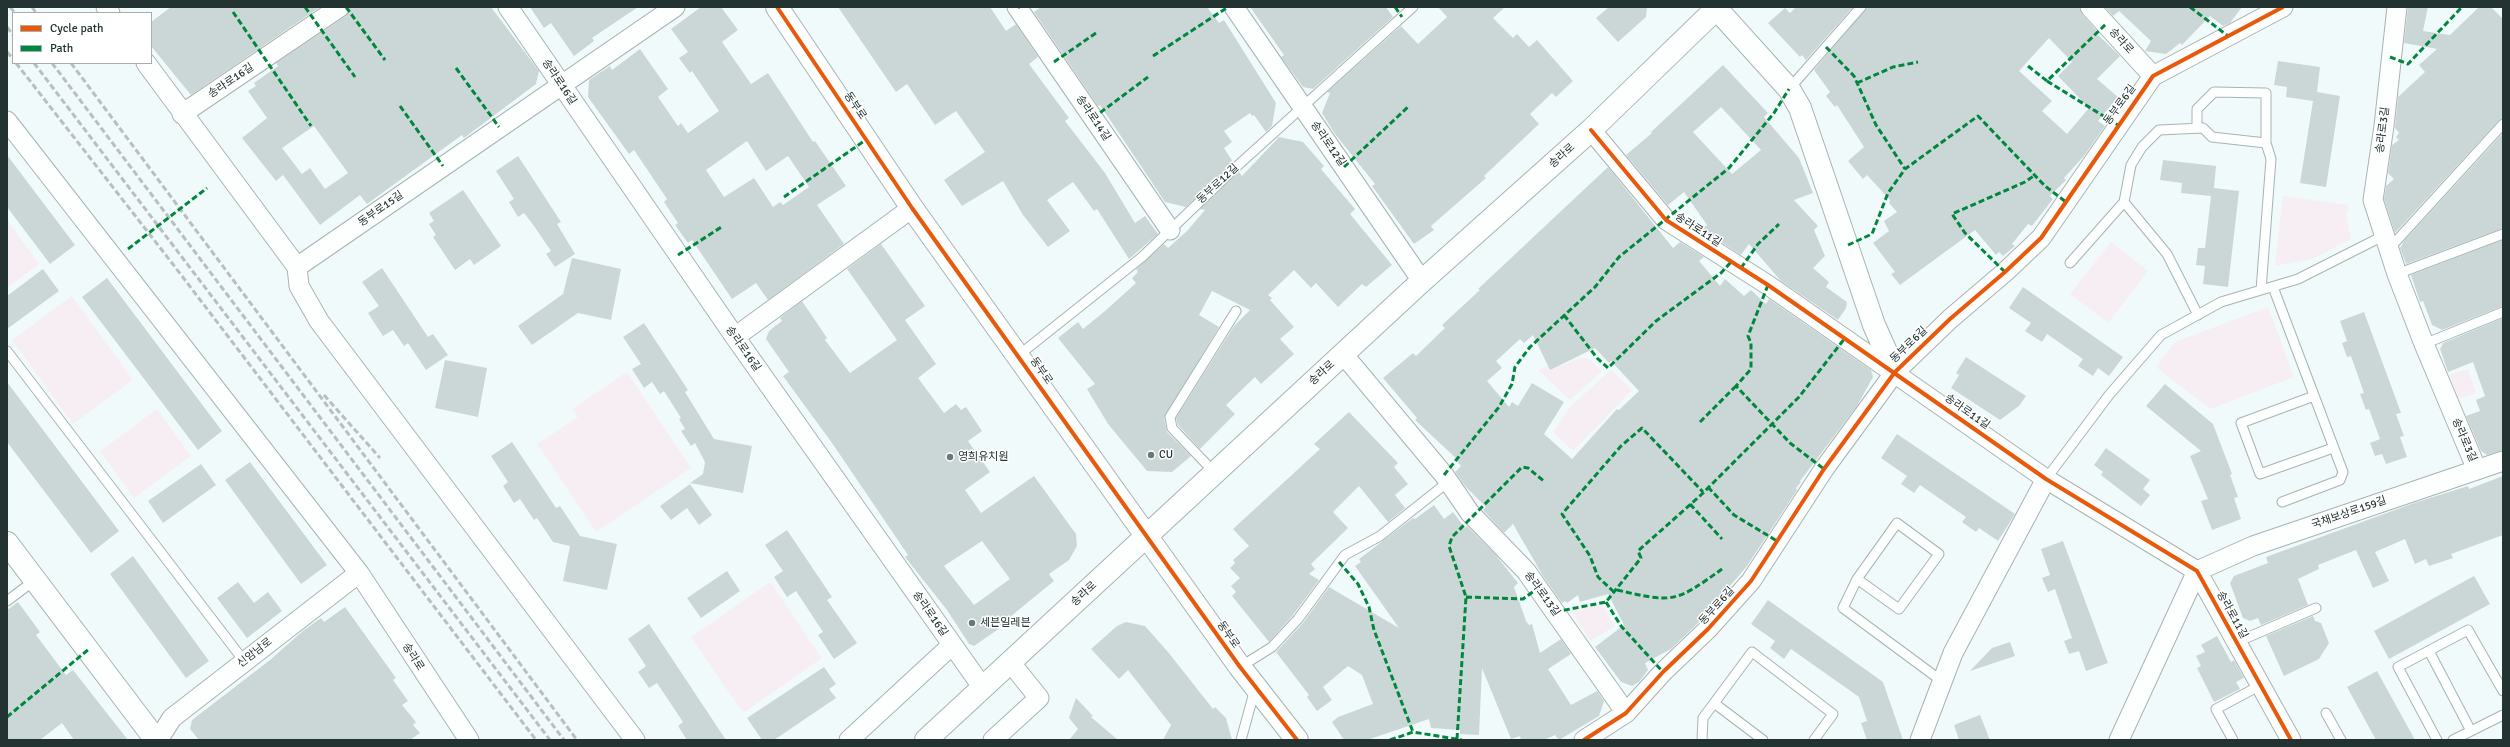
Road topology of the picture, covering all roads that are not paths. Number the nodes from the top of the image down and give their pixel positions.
1 (340, 7) edge
2 (508, 7) edge
3 (675, 7) edge
4 (777, 7) edge
5 (1017, 7) edge
6 (1234, 7) edge
7 (1413, 7) edge
8 (1861, 7) edge
9 (2090, 7) edge
10 (2283, 7) edge
11 (2397, 7) edge
12 (1716, 8) edge
13 (147, 64) edge
14 (2153, 76) junction
15 (561, 85) junction
16 (1789, 89) junction
17 (1303, 108) junction
18 (182, 114) junction
19 (7, 121) edge
20 (2503, 124) edge
21 (2197, 128) junction
22 (1591, 130) junction
23 (2266, 143) junction
24 (2124, 202) junction
25 (912, 208) junction
26 (1170, 230) junction
27 (2503, 234) edge
28 (2386, 243) junction
29 (2070, 263) dead end
30 (297, 267) junction
31 (2396, 274) junction
32 (1422, 281) junction
33 (2273, 287) junction
34 (2261, 290) junction
35 (1236, 311) dead end
36 (2503, 312) edge
37 (2198, 314) junction
38 (734, 337) junction
39 (2424, 344) junction
40 (7, 351) edge
41 (1343, 354) junction
42 (1019, 355) junction
43 (1895, 372) junction
44 (2314, 396) junction
45 (2333, 448) junction
46 (2503, 461) edge
47 (2477, 470) junction
48 (1215, 473) junction
49 (2046, 479) junction
50 (1448, 482) junction
51 (2282, 502) dead end
52 (1147, 536) junction
53 (7, 543) edge
54 (2197, 571) junction
55 (359, 573) junction
56 (1857, 579) junction
57 (35, 580) junction
58 (7, 601) edge
59 (2316, 608) dead end
60 (2237, 642) junction
61 (952, 645) junction
62 (2429, 650) junction
63 (244, 661) junction
64 (1010, 662) junction
65 (1240, 667) junction
66 (1943, 682) junction
67 (2261, 685) junction
68 (983, 688) junction
69 (1256, 688) junction
70 (2503, 691) edge
71 (1714, 703) junction
72 (1626, 713) junction
73 (2326, 713) dead end
74 (2503, 715) edge
75 (2471, 731) junction
76 (157, 740) edge
77 (469, 740) edge
78 (635, 740) edge
79 (849, 740) edge
80 (926, 740) edge
81 (993, 740) edge
82 (1241, 740) edge
83 (1297, 740) edge
84 (1584, 740) edge
85 (1702, 740) edge
86 (1763, 740) edge
87 (1814, 740) edge
88 (1920, 740) edge
89 (2119, 740) edge
90 (2233, 740) edge
91 (2291, 740) edge
92 (2341, 740) edge
93 (2437, 740) edge
94 (2453, 740) edge

1 - 18 street, 송라로16길
2 - 15 street, 송라로16길
3 - 15 street, 동부로15길
4 - 25 main road, 동부로
5 - 26 street, 송라로14길
6 - 17 street, 송라로12길
7 - 17 lane, 동부로12길
8 - 16 lane
9 - 14 street, 송라로
10 - 14 street, 동부로6길
11 - 28 street, 송라로3길
12 - 16 main road
12 - 22 main road, 송라로
13 - 18 street
14 - 43 street, 동부로6길
15 - 30 street, 동부로15길
15 - 38 street, 송라로16길
16 - 43 main road
17 - 26 lane, 동부로12길
17 - 32 street, 송라로12길
18 - 30 street
19 - 55 street, 송라로
20 - 28 lane
21 - 23 lane
21 - 23 lane
21 - 24 lane
22 - 32 main road, 송라로
22 - 43 street, 송라로11길
23 - 34 lane
24 - 29 lane
24 - 37 lane
25 - 38 street
25 - 42 main road, 동부로
26 - 42 lane, 동부로12길
27 - 31 lane
28 - 31 street, 송라로3길
28 - 33 lane
30 - 78 street
31 - 39 street, 송라로3길
32 - 41 main road, 송라로
33 - 34 lane
33 - 44 lane
34 - 37 lane
35 - 48 lane
36 - 39 lane
37 - 49 lane
38 - 61 street, 송라로16길
39 - 47 street, 송라로3길
40 - 63 lane
41 - 48 main road, 송라로
41 - 50 street, 송라로13길
42 - 52 main road, 동부로
43 - 49 street, 송라로11길
43 - 72 street, 동부로6길
44 - 45 lane
44 - 45 lane
45 - 51 lane
46 - 47 street, 국채보상로159길
47 - 54 street, 국채보상로159길
48 - 52 main road, 송라로
49 - 54 street, 송라로11길
49 - 66 street
50 - 65 lane
50 - 72 street, 송라로13길
52 - 64 main road, 송라로
52 - 65 main road, 동부로
53 - 57 main road, 신암남로
54 - 60 street, 송라로11길
54 - 89 street
55 - 63 street, 신암남로
55 - 77 street, 송라로
56 - 56 lane
56 - 66 lane
57 - 58 lane
57 - 76 main road, 신암남로
59 - 60 lane
60 - 67 street, 송라로11길
61 - 68 street, 송라로16길
61 - 79 street
62 - 70 lane
62 - 75 lane
62 - 93 lane
63 - 76 street, 신암남로
64 - 68 main road, 송라로
64 - 81 street
65 - 69 main road, 동부로
66 - 88 street
67 - 90 lane
67 - 91 street, 송라로11길
68 - 80 main road, 송라로
69 - 82 lane
69 - 83 main road, 동부로
71 - 85 lane
71 - 86 lane
71 - 87 lane
72 - 84 street, 동부로6길
73 - 92 lane
74 - 75 lane
75 - 94 lane

